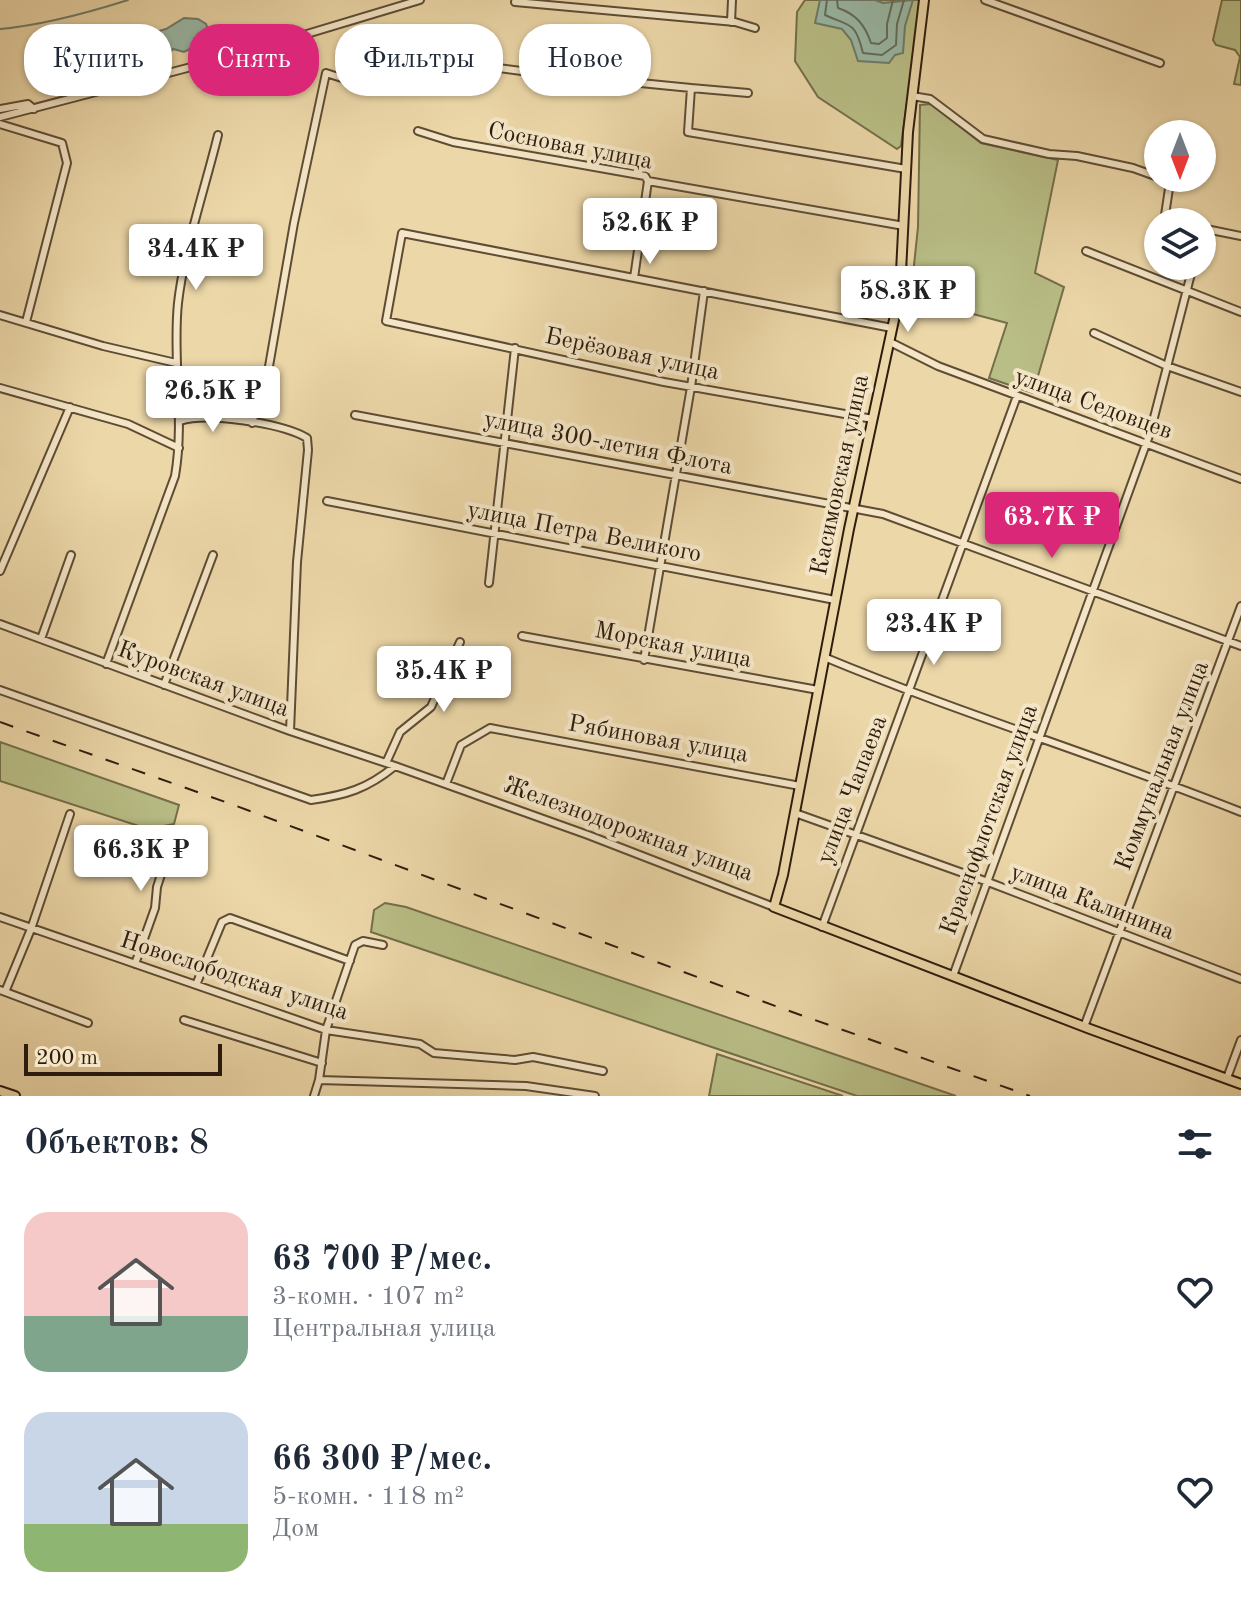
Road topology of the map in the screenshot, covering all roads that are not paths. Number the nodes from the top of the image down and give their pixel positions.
1 (420, 0) edge
2 (732, 0) edge
3 (924, 0) edge
4 (985, 0) edge
5 (515, 2) dead end
6 (731, 22) junction
7 (755, 28) dead end
8 (1160, 63) dead end
9 (503, 69) edge
10 (335, 76) edge
11 (691, 88) junction
12 (748, 93) dead end
13 (912, 96) junction
14 (0, 109) edge
15 (34, 109) junction
16 (0, 117) edge
17 (0, 124) edge
18 (418, 131) dead end
19 (218, 135) dead end
20 (906, 169) junction
21 (1144, 172) edge
22 (648, 181) junction
23 (904, 226) junction
24 (1216, 231) edge
25 (1241, 236) edge
26 (1086, 251) dead end
27 (634, 278) junction
28 (1190, 280) edge
29 (1188, 290) junction
30 (704, 291) junction
31 (1241, 312) edge
32 (0, 315) edge
33 (26, 322) junction
34 (892, 328) junction
35 (1094, 333) dead end
36 (890, 342) junction
37 (515, 348) junction
38 (176, 363) junction
39 (1167, 366) junction
40 (691, 387) junction
41 (0, 388) edge
42 (1241, 392) edge
43 (1017, 396) junction
44 (70, 407) junction
45 (355, 415) dead end
46 (873, 419) junction
47 (180, 421) junction
48 (252, 423) junction
49 (504, 443) junction
50 (1146, 444) junction
51 (179, 448) junction
52 (674, 475) junction
53 (1241, 479) edge
54 (327, 501) dead end
55 (853, 507) junction
56 (496, 534) junction
57 (964, 543) junction
58 (71, 555) dead end
59 (213, 555) dead end
60 (659, 566) junction
61 (0, 571) edge
62 (489, 583) dead end
63 (1093, 592) junction
64 (835, 600) junction
65 (1241, 606) edge
66 (0, 624) edge
67 (522, 636) dead end
68 (41, 639) junction
69 (460, 642) dead end
70 (1228, 642) junction
71 (1241, 646) edge
72 (824, 657) junction
73 (644, 660) junction
74 (106, 664) junction
75 (164, 685) junction
76 (0, 690) edge
77 (818, 690) junction
78 (909, 692) junction
79 (290, 731) junction
80 (1038, 739) junction
81 (386, 763) junction
82 (395, 766) junction
83 (446, 784) junction
84 (800, 786) junction
85 (1175, 786) junction
86 (1241, 812) edge
87 (795, 813) junction
88 (70, 814) dead end
89 (175, 831) dead end
90 (855, 832) junction
91 (988, 882) junction
92 (774, 907) junction
93 (0, 917) edge
94 (822, 927) junction
95 (31, 929) junction
96 (1118, 933) junction
97 (383, 945) dead end
98 (350, 961) junction
99 (135, 964) junction
100 (953, 976) junction
101 (1241, 979) edge
102 (196, 985) junction
103 (2, 991) edge
104 (184, 1020) dead end
105 (88, 1023) dead end
106 (1084, 1027) junction
107 (326, 1030) junction
108 (1241, 1040) edge
109 (322, 1063) junction
110 (603, 1071) dead end
111 (1227, 1078) junction
112 (319, 1080) junction
113 (1241, 1084) edge
114 (1, 1093) edge
115 (15, 1096) edge
116 (314, 1096) edge
117 (595, 1096) edge

1 - 15 street
2 - 6 street
3 - 13 main road, Касимовская улица
4 - 8 street
5 - 6 street
6 - 7 street
9 - 11 street
10 - 48 street
11 - 12 street
11 - 20 street
13 - 20 main road, Касимовская улица
13 - 21 street
14 - 15 street
15 - 16 street
17 - 33 street
18 - 22 street, Сосновая улица
19 - 38 street
20 - 23 main road, Касимовская улица
22 - 23 street, Сосновая улица
22 - 27 street
23 - 34 main road, Касимовская улица
24 - 25 street
26 - 29 street
27 - 30 street
27 - 37 street, Берёзовая улица
28 - 29 street, Краснофлотская улица
29 - 31 street
29 - 39 street, Краснофлотская улица
30 - 34 street
30 - 40 street
32 - 33 street
33 - 38 street
34 - 36 main road, Касимовская улица
35 - 39 street
36 - 43 street, улица Седовцев
36 - 46 main road, Касимовская улица
37 - 40 street, Берёзовая улица
37 - 49 street
38 - 47 street
39 - 42 street
39 - 50 street, Краснофлотская улица
40 - 46 street, Берёзовая улица
40 - 52 street
41 - 44 street
43 - 50 street, улица Седовцев
43 - 57 street, улица Чапаева
44 - 51 street
44 - 61 street
45 - 49 street, улица 300-летия Флота
46 - 55 main road, Касимовская улица
47 - 48 street
47 - 51 street
48 - 79 street
49 - 52 street, улица 300-летия Флота
49 - 56 street
50 - 53 street, улица Седовцев
50 - 63 street, Краснофлотская улица
51 - 74 street
52 - 55 street, улица 300-летия Флота
52 - 60 street
54 - 56 street, улица Петра Великого
55 - 57 street, улица 300-летия Флота
55 - 64 main road, Касимовская улица
56 - 60 street, улица Петра Великого
56 - 62 street
57 - 63 street, улица 300-летия Флота
57 - 78 street, улица Чапаева
58 - 68 street
59 - 75 street
60 - 64 street, улица Петра Великого
60 - 73 street
63 - 70 street, улица 300-летия Флота
63 - 80 street, Краснофлотская улица
64 - 72 main road, Касимовская улица
65 - 70 street, Коммунальная улица
66 - 68 street, Куровская улица
67 - 73 street, Морская улица
68 - 74 street, Куровская улица
69 - 81 street
70 - 71 street, улица 300-летия Флота
70 - 85 street, Коммунальная улица
72 - 77 main road, Касимовская улица
72 - 78 street
73 - 77 street, Морская улица
74 - 75 street, Куровская улица
75 - 79 street, Куровская улица
76 - 82 street
77 - 84 main road, Касимовская улица
78 - 80 street
78 - 90 street, улица Чапаева
79 - 81 street, Куровская улица
80 - 85 street
80 - 91 street, Краснофлотская улица
81 - 82 street, Куровская улица
82 - 83 street, Железнодорожная улица
83 - 84 street, Рябиновая улица
83 - 92 street, Железнодорожная улица
84 - 87 main road, Касимовская улица
85 - 86 street
85 - 96 street, Коммунальная улица
87 - 90 street, улица Калинина
87 - 92 main road, Касимовская улица
88 - 95 street
89 - 99 street
90 - 91 street, улица Калинина
90 - 94 street, улица Чапаева
91 - 96 street, улица Калинина
91 - 100 street, Краснофлотская улица
92 - 94 main road, Железнодорожная улица
93 - 95 street, Новослободская улица
94 - 100 main road, Железнодорожная улица
95 - 99 street, Новослободская улица
95 - 103 street
96 - 101 street, улица Калинина
96 - 106 street, Коммунальная улица
97 - 98 street
98 - 102 street
98 - 107 street
99 - 102 street, Новослободская улица
100 - 106 main road, Железнодорожная улица
102 - 107 street, Новослободская улица
103 - 105 street
104 - 109 street
106 - 111 main road, Железнодорожная улица
107 - 109 street
107 - 110 street, Новослободская улица
108 - 111 street
109 - 112 street
111 - 113 main road, Железнодорожная улица
112 - 116 street
112 - 117 street
114 - 115 main road

